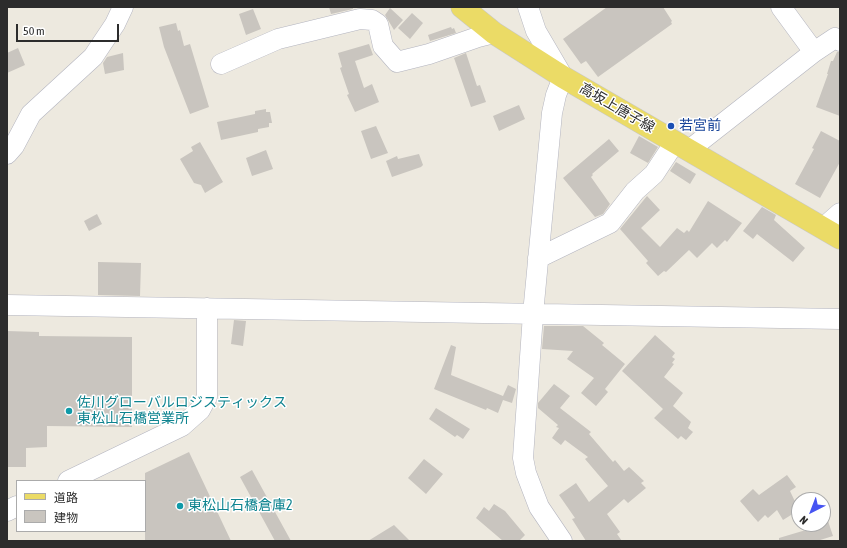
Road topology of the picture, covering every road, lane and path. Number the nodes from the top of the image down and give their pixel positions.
1 (123, 7) edge
2 (462, 7) edge
3 (528, 7) edge
4 (781, 7) edge
5 (494, 33) junction
6 (840, 41) edge
7 (814, 52) junction
8 (221, 64) dead end
9 (563, 77) junction
10 (682, 146) junction
11 (7, 154) edge
12 (840, 213) edge
13 (832, 233) edge
14 (538, 258) junction
15 (7, 305) edge
16 (207, 308) junction
17 (533, 314) junction
18 (840, 319) edge
19 (70, 480) edge
20 (16, 506) edge
21 (7, 511) edge
22 (557, 539) edge

1 - 11 street
2 - 5 main road, 高坂上唐子線
3 - 9 street
4 - 7 street
5 - 8 street
5 - 9 main road, 高坂上唐子線
6 - 7 street
7 - 10 street
9 - 10 main road, 高坂上唐子線
9 - 14 street
10 - 13 main road, 高坂上唐子線
10 - 14 street
12 - 13 street
14 - 17 street
15 - 16 street
16 - 17 street
16 - 19 street
17 - 18 street
17 - 22 street
20 - 21 street

